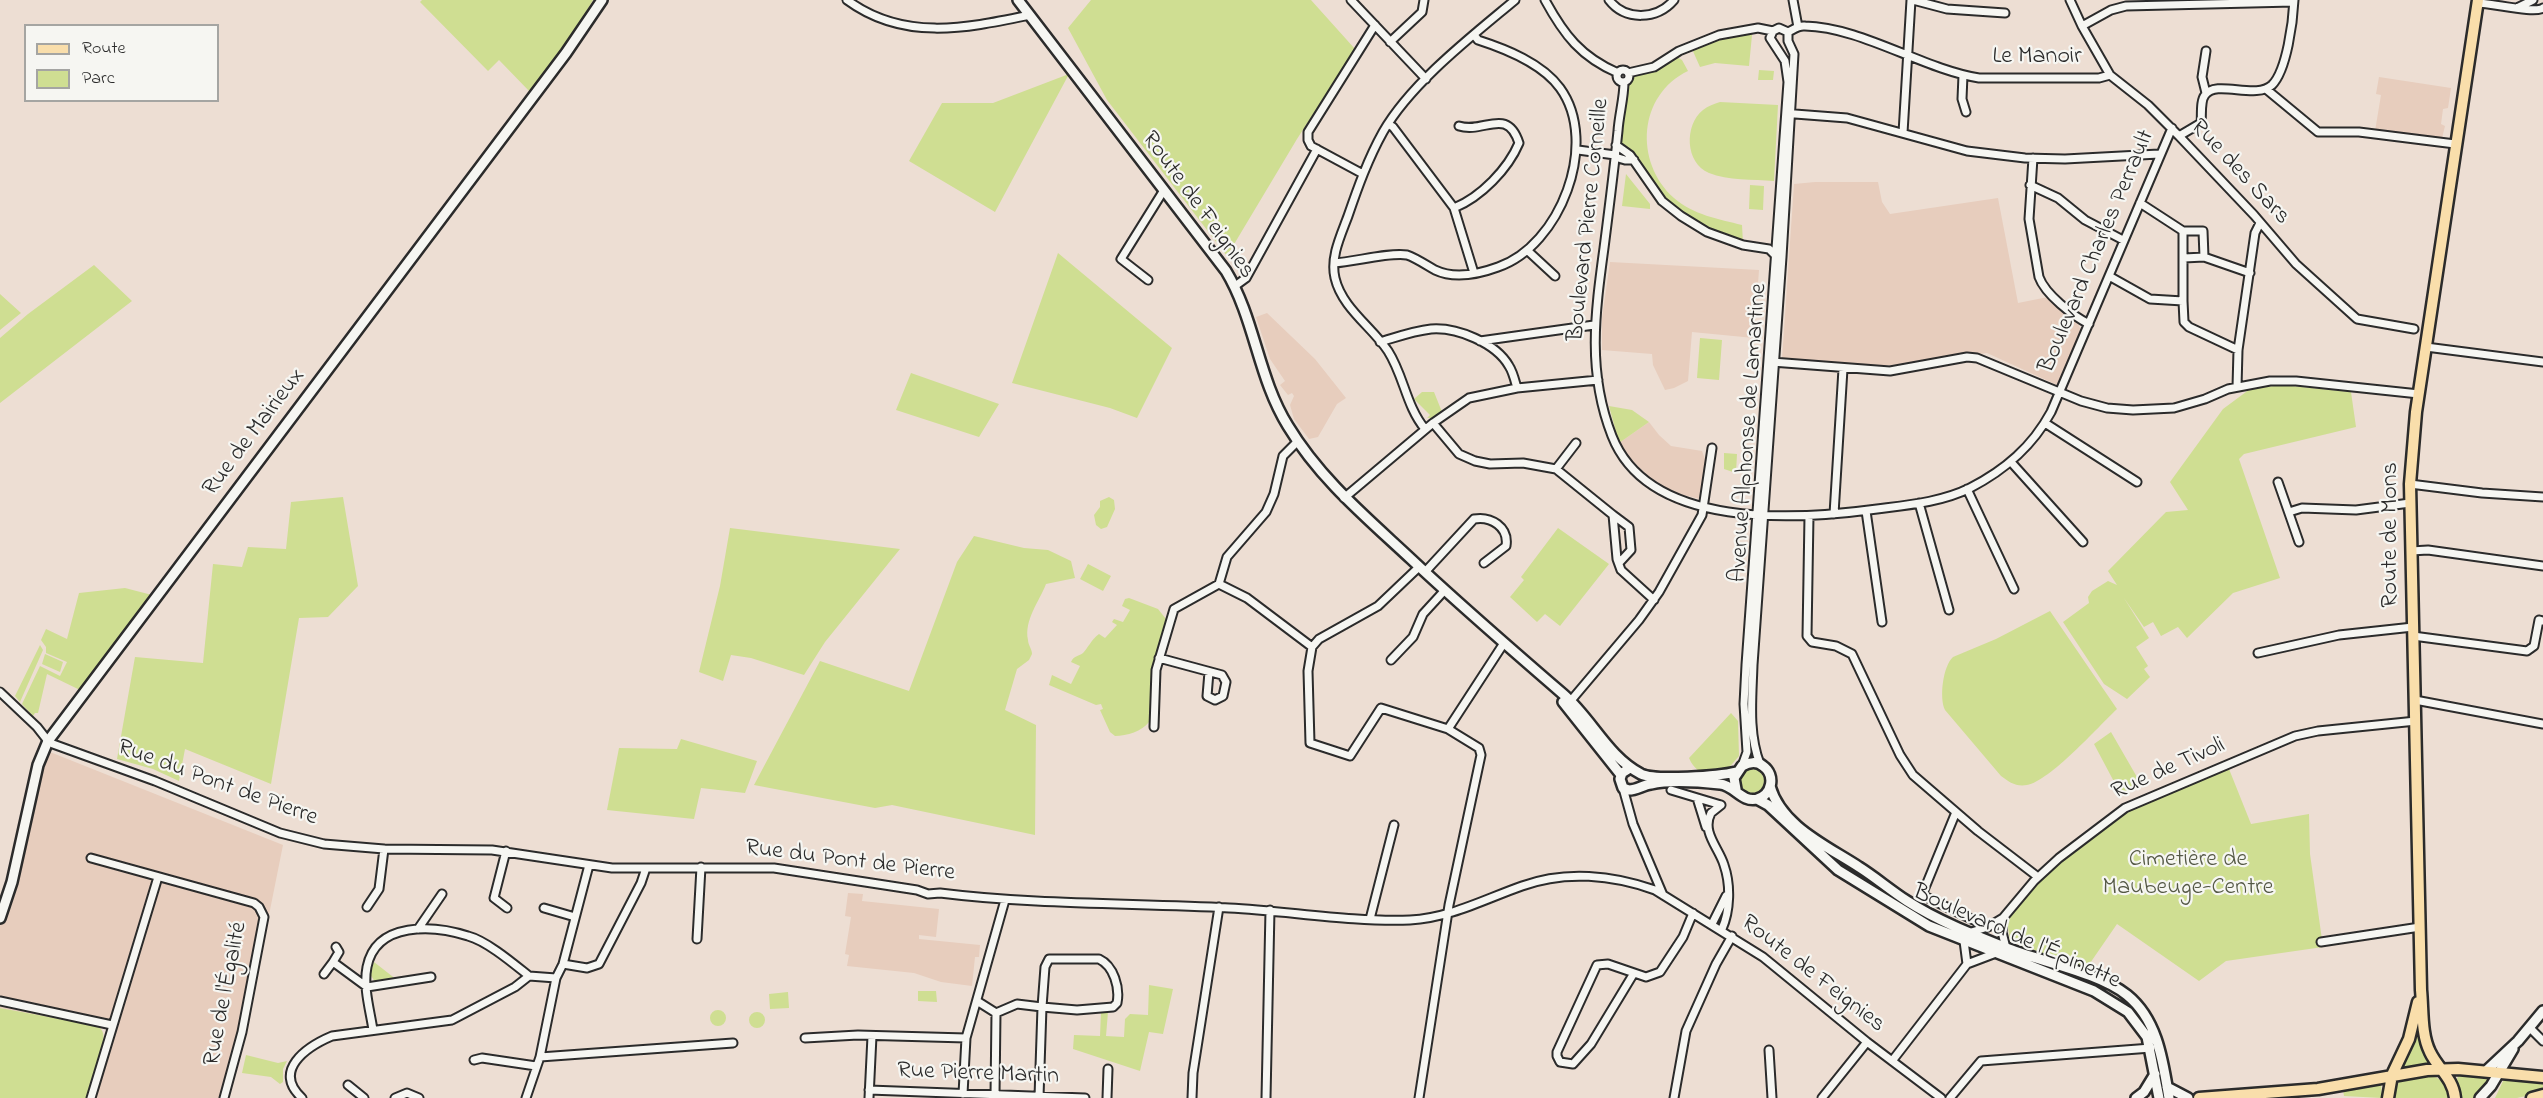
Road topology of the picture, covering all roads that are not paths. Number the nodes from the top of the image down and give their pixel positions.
1 (602, 0) edge
2 (847, 0) edge
3 (1018, 0) edge
4 (1352, 0) edge
5 (1424, 0) edge
6 (1515, 0) edge
7 (1545, 0) edge
8 (1609, 0) edge
9 (1674, 0) edge
10 (1793, 0) edge
11 (1912, 0) edge
12 (2070, 0) edge
13 (2533, 0) edge
14 (2294, 1) edge
15 (2484, 2) edge
16 (2151, 3) edge
17 (2518, 7) junction
18 (2543, 8) edge
19 (2005, 13) dead end
20 (1030, 15) junction
21 (1375, 25) junction
22 (2082, 26) junction
23 (1798, 27) junction
24 (1773, 31) junction
25 (1788, 32) junction
26 (1474, 35) junction
27 (1788, 41) junction
28 (1390, 42) junction
29 (1774, 45) junction
30 (2206, 51) dead end
31 (1908, 54) junction
32 (1618, 73) junction
33 (1628, 73) junction
34 (1963, 75) junction
35 (2110, 75) junction
36 (1426, 79) junction
37 (1624, 82) junction
38 (2266, 89) junction
39 (2206, 93) junction
40 (1966, 112) dead end
41 (1795, 114) dead end
42 (1388, 124) junction
43 (1459, 126) dead end
44 (2172, 128) junction
45 (1903, 132) junction
46 (2179, 136) junction
47 (2456, 144) junction
48 (1317, 149) junction
49 (1578, 150) junction
50 (2160, 154) junction
51 (1616, 155) junction
52 (2033, 158) junction
53 (1634, 160) junction
54 (1363, 174) junction
55 (2030, 185) junction
56 (1164, 190) junction
57 (2140, 203) junction
58 (1454, 208) junction
59 (2260, 223) junction
60 (2183, 231) junction
61 (2123, 240) junction
62 (1528, 251) junction
63 (1776, 255) junction
64 (2204, 257) junction
65 (2184, 258) junction
66 (1334, 263) junction
67 (1782, 263) junction
68 (1474, 273) junction
69 (2250, 273) junction
70 (1555, 276) dead end
71 (2109, 276) junction
72 (1148, 280) dead end
73 (1235, 286) junction
74 (2183, 301) junction
75 (2089, 324) junction
76 (1594, 325) junction
77 (2414, 328) dead end
78 (1480, 341) junction
79 (1380, 342) junction
80 (2426, 347) junction
81 (2238, 350) junction
82 (1771, 362) junction
83 (2543, 362) edge
84 (1843, 369) junction
85 (1598, 380) junction
86 (2237, 387) junction
87 (1517, 388) junction
88 (2060, 392) junction
89 (2419, 394) junction
90 (1433, 423) junction
91 (2045, 423) junction
92 (1425, 429) junction
93 (1298, 441) junction
94 (1576, 443) dead end
95 (1712, 448) dead end
96 (2011, 462) junction
97 (1556, 469) junction
98 (2137, 482) dead end
99 (2278, 482) dead end
100 (2410, 484) junction
101 (1967, 489) junction
102 (2543, 497) edge
103 (1344, 498) junction
104 (1919, 503) junction
105 (2410, 503) junction
106 (1704, 507) junction
107 (1866, 510) junction
108 (2289, 512) junction
109 (1834, 514) junction
110 (1613, 515) junction
111 (1762, 515) junction
112 (1809, 516) junction
113 (2083, 542) dead end
114 (2299, 542) dead end
115 (2411, 551) junction
116 (1484, 563) dead end
117 (1619, 563) junction
118 (2543, 566) edge
119 (1422, 570) junction
120 (1219, 584) junction
121 (2014, 589) dead end
122 (1445, 590) junction
123 (1654, 600) junction
124 (1949, 610) dead end
125 (2543, 621) edge
126 (1882, 622) dead end
127 (2413, 631) junction
128 (1504, 643) junction
129 (1312, 646) junction
130 (2258, 653) dead end
131 (1159, 658) junction
132 (1392, 660) dead end
133 (1209, 672) dead end
134 (0, 692) edge
135 (2415, 700) junction
136 (1568, 703) junction
137 (2416, 721) junction
138 (2543, 724) edge
139 (1154, 727) dead end
140 (1448, 729) junction
141 (48, 741) junction
142 (1760, 764) junction
143 (1630, 768) junction
144 (1739, 769) junction
145 (1641, 774) junction
146 (1621, 775) junction
147 (1770, 786) junction
148 (1632, 788) junction
149 (1736, 789) junction
150 (1671, 790) dead end
151 (1697, 798) junction
152 (1757, 799) junction
153 (1956, 812) junction
154 (1394, 825) dead end
155 (1707, 831) junction
156 (384, 849) junction
157 (506, 851) junction
158 (91, 858) dead end
159 (590, 866) junction
160 (701, 867) junction
161 (646, 868) junction
162 (1652, 873) junction
163 (158, 877) junction
164 (2038, 877) junction
165 (1641, 885) junction
166 (1657, 886) junction
167 (442, 894) dead end
168 (1728, 894) junction
169 (1005, 900) junction
170 (367, 907) dead end
171 (1218, 907) junction
172 (507, 908) dead end
173 (544, 908) dead end
174 (1270, 910) junction
175 (1449, 913) junction
176 (1693, 913) junction
177 (575, 917) junction
178 (0, 918) edge
179 (2003, 918) junction
180 (1370, 919) junction
181 (1712, 924) junction
182 (1988, 927) junction
183 (2420, 927) junction
184 (418, 929) junction
185 (1722, 929) junction
186 (1732, 936) junction
187 (1966, 937) junction
188 (697, 939) dead end
189 (2321, 942) dead end
190 (336, 947) dead end
191 (2006, 948) junction
192 (1996, 953) junction
193 (333, 962) junction
194 (563, 964) junction
195 (1967, 964) junction
196 (1634, 973) junction
197 (324, 974) dead end
198 (529, 976) junction
199 (431, 977) dead end
200 (556, 978) junction
201 (367, 987) junction
202 (2421, 990) junction
203 (0, 1001) edge
204 (977, 1001) junction
205 (1042, 1006) junction
206 (2543, 1011) edge
207 (996, 1013) junction
208 (112, 1025) junction
209 (2529, 1028) junction
210 (373, 1030) junction
211 (872, 1036) junction
212 (805, 1038) dead end
213 (966, 1038) junction
214 (2543, 1041) edge
215 (1867, 1042) junction
216 (733, 1044) dead end
217 (2515, 1044) junction
218 (2151, 1048) junction
219 (1769, 1050) dead end
220 (2510, 1056) junction
221 (540, 1057) junction
222 (474, 1059) dead end
223 (1892, 1061) junction
224 (536, 1066) junction
225 (1108, 1069) dead end
226 (2442, 1069) junction
227 (2486, 1071) junction
228 (2499, 1072) junction
229 (2155, 1074) junction
230 (2518, 1074) junction
231 (2392, 1075) junction
232 (2543, 1077) edge
233 (348, 1085) dead end
234 (2167, 1087) junction
235 (869, 1094) edge
236 (963, 1094) junction
237 (995, 1095) junction
238 (2543, 1095) edge
239 (1039, 1097) edge
240 (91, 1098) edge
241 (224, 1098) edge
242 (302, 1098) edge
243 (364, 1098) edge
244 (395, 1098) edge
245 (419, 1098) edge
246 (526, 1098) edge
247 (1085, 1098) edge
248 (1107, 1098) edge
249 (1192, 1098) edge
250 (1266, 1098) edge
251 (1419, 1098) edge
252 (1674, 1098) edge
253 (1772, 1098) edge
254 (1822, 1098) edge
255 (1941, 1098) edge
256 (1950, 1098) edge
257 (2136, 1098) edge
258 (2159, 1098) edge
259 (2169, 1098) edge
260 (2188, 1098) edge
261 (2199, 1098) edge
262 (2388, 1098) edge
263 (2455, 1098) edge
264 (2480, 1098) edge
265 (2532, 1098) edge

1 - 141 street, Rue de Mairieux
2 - 20 street
3 - 20 street, Route de Feignies
4 - 21 street
5 - 28 street
6 - 26 street
7 - 32 street, Boulevard Pierre Corneille
8 - 9 street
10 - 23 street
11 - 19 street
11 - 31 street
12 - 22 street, Rue des Sars
13 - 17 street
14 - 16 street
14 - 38 street
15 - 17 street
15 - 47 main road, Route de Mons
16 - 22 street
17 - 18 street
20 - 56 street, Route de Feignies
21 - 28 street
21 - 48 street
22 - 35 street, Rue des Sars
23 - 25 street
23 - 31 street, Le Manoir
24 - 25 street
24 - 29 street
24 - 33 street
25 - 27 street
26 - 36 street
26 - 49 street
27 - 29 street
27 - 67 street, Avenue Alphonse de Lamartine
28 - 36 street
29 - 63 street, Avenue Alphonse de Lamartine
30 - 39 street
31 - 34 street, Le Manoir
31 - 45 street
32 - 33 street
32 - 37 street
33 - 37 street
34 - 35 street, Le Manoir
34 - 40 street, Le Manoir
35 - 44 street, Rue des Sars
36 - 42 street
37 - 51 street, Boulevard Pierre Corneille
38 - 39 street
38 - 47 street
39 - 46 street
41 - 45 street
42 - 54 street
42 - 58 street
43 - 58 street
44 - 46 street, Rue des Sars
44 - 50 street, Boulevard Charles Perrault
45 - 52 street
46 - 59 street, Rue des Sars
47 - 80 main road, Route de Mons
48 - 54 street
48 - 73 street
49 - 51 street
49 - 62 street
50 - 52 street
50 - 57 street, Boulevard Charles Perrault
51 - 53 street
51 - 53 street
51 - 76 street, Boulevard Pierre Corneille
52 - 55 street
53 - 63 street
54 - 66 street
55 - 61 street
55 - 75 street
56 - 72 street
56 - 73 street, Route de Feignies
57 - 60 street
57 - 61 street, Boulevard Charles Perrault
58 - 68 street
59 - 69 street
59 - 77 street, Rue des Sars
60 - 64 street
60 - 65 street
61 - 71 street, Boulevard Charles Perrault
62 - 68 street
62 - 70 street
63 - 67 street
63 - 82 street, Avenue Alphonse de Lamartine
64 - 65 street
64 - 69 street
65 - 74 street
66 - 68 street
66 - 79 street
67 - 82 street, Avenue Alphonse de Lamartine
69 - 81 street
71 - 74 street
71 - 75 street, Boulevard Charles Perrault
73 - 93 street, Route de Feignies
74 - 81 street
75 - 88 street, Boulevard Charles Perrault
76 - 78 street
76 - 85 street, Boulevard Pierre Corneille
78 - 79 street
78 - 87 street
79 - 92 street
80 - 83 street
80 - 89 main road, Route de Mons
81 - 86 street
82 - 84 street
82 - 111 street, Avenue Alphonse de Lamartine
84 - 88 street
84 - 109 street
85 - 87 street
85 - 106 street, Boulevard Pierre Corneille
86 - 88 street
86 - 89 street
87 - 90 street
88 - 91 street, Boulevard Charles Perrault
89 - 100 main road, Route de Mons
90 - 92 street
90 - 97 street
91 - 96 street, Boulevard Charles Perrault
91 - 98 street
92 - 103 street
93 - 103 street, Route de Feignies
93 - 120 street
94 - 97 street
95 - 106 street
96 - 101 street, Boulevard Charles Perrault
96 - 113 street
97 - 110 street
99 - 108 street
100 - 102 street
100 - 105 main road, Route de Mons
101 - 104 street, Boulevard Charles Perrault
101 - 121 street
103 - 119 street, Route de Feignies
104 - 107 street, Boulevard Pierre Corneille
104 - 124 street
105 - 108 street
105 - 115 main road, Route de Mons
106 - 111 street, Boulevard Pierre Corneille
106 - 123 street
107 - 109 street, Boulevard Pierre Corneille
107 - 126 street
108 - 114 street
109 - 112 street, Boulevard Pierre Corneille
110 - 117 street
110 - 117 street
111 - 112 street, Boulevard Pierre Corneille
111 - 142 street, Avenue Alphonse de Lamartine
111 - 144 street, Avenue Alphonse de Lamartine
112 - 153 street
115 - 118 street
115 - 127 main road, Route de Mons
116 - 119 street
117 - 123 street
119 - 122 street, Route de Feignies
119 - 129 street
120 - 129 street
120 - 131 street
122 - 128 street, Route de Feignies
122 - 132 street
123 - 136 street
125 - 127 street
127 - 130 street
127 - 135 main road, Route de Mons
128 - 136 street, Route de Feignies
128 - 140 street
129 - 140 street
131 - 133 street
131 - 139 street
134 - 141 street, Rue du Pont de Pierre
135 - 137 main road, Route de Mons
135 - 138 street
136 - 143 street, Route de Feignies
136 - 146 street, Route de Feignies
137 - 164 street, Rue de Tivoli
137 - 183 main road, Route de Mons
140 - 175 street
141 - 156 street, Rue du Pont de Pierre
141 - 178 street, Rue de Mairieux
142 - 144 street
142 - 147 street
143 - 145 street
143 - 146 street
144 - 145 street
144 - 149 street
145 - 148 street
146 - 148 street
147 - 152 street
147 - 187 street, Boulevard de l'Épinette
148 - 149 street
148 - 162 street
149 - 152 street
150 - 151 street
151 - 155 street
151 - 155 street
152 - 187 street, Boulevard de l'Épinette
153 - 164 street
153 - 182 street
154 - 180 street
155 - 168 street
156 - 157 street, Rue du Pont de Pierre
156 - 170 street
157 - 159 street, Rue du Pont de Pierre
157 - 172 street
158 - 163 street, Rue de l'Égalité
159 - 161 street, Rue du Pont de Pierre
159 - 177 street
160 - 161 street, Rue du Pont de Pierre
160 - 169 street, Rue du Pont de Pierre
160 - 188 street
161 - 194 street
162 - 165 street
162 - 166 street
163 - 208 street
163 - 241 street, Rue de l'Égalité
164 - 179 street, Rue de Tivoli
165 - 166 street, Rue du Pont de Pierre
165 - 175 street, Rue du Pont de Pierre
166 - 176 street, Route de Feignies
167 - 184 street
168 - 181 street
168 - 185 street
169 - 171 street, Rue du Pont de Pierre
169 - 204 street
171 - 174 street, Rue du Pont de Pierre
171 - 249 street
173 - 177 street
174 - 180 street, Rue du Pont de Pierre
174 - 250 street
175 - 180 street, Rue du Pont de Pierre
175 - 251 street
176 - 181 street, Route de Feignies
176 - 196 street
177 - 194 street
179 - 182 street, Rue de Tivoli
179 - 191 street
181 - 185 street, Route de Feignies
182 - 187 street, Rue de Tivoli
183 - 189 street
183 - 202 main road, Route de Mons
184 - 198 street
184 - 201 street
185 - 186 street, Route de Feignies
186 - 215 street, Route de Feignies
186 - 252 street
187 - 191 street, Boulevard de l'Épinette
187 - 192 street, Boulevard de l'Épinette
187 - 195 street
190 - 193 street
191 - 234 street, Boulevard de l'Épinette
192 - 195 street
192 - 218 street, Boulevard de l'Épinette
193 - 197 street
193 - 201 street
194 - 200 street
195 - 223 street
196 - 196 street
198 - 200 street
198 - 210 street
199 - 201 street
200 - 221 street
201 - 210 street
202 - 226 main road, Route de Mons
202 - 231 main road
203 - 208 street
204 - 207 street
204 - 213 street
205 - 205 street
205 - 207 street
205 - 239 street
206 - 209 street
207 - 237 street
208 - 240 street
209 - 214 street
209 - 217 street
210 - 242 street
211 - 212 street
211 - 213 street
211 - 235 street
213 - 236 street
215 - 223 street, Route de Feignies
215 - 254 street
216 - 221 street
217 - 220 street
217 - 227 street
218 - 229 street, Boulevard de l'Épinette
218 - 256 street
219 - 253 street
220 - 228 street
220 - 230 street
221 - 224 street
222 - 224 street
223 - 255 street, Route de Feignies
224 - 246 street
225 - 248 street
226 - 227 main road
226 - 231 main road
226 - 263 main road, Route de Mons
227 - 228 main road
228 - 230 main road
228 - 264 street
229 - 257 street
229 - 258 street, Boulevard de l'Épinette
230 - 232 main road
231 - 261 main road
231 - 262 main road
233 - 243 street
234 - 259 street, Boulevard de l'Épinette
234 - 260 street
235 - 236 street, Rue Pierre Martin
236 - 237 street, Rue Pierre Martin
237 - 239 street, Rue Pierre Martin
238 - 265 main road
239 - 247 street, Rue Pierre Martin
244 - 245 street

